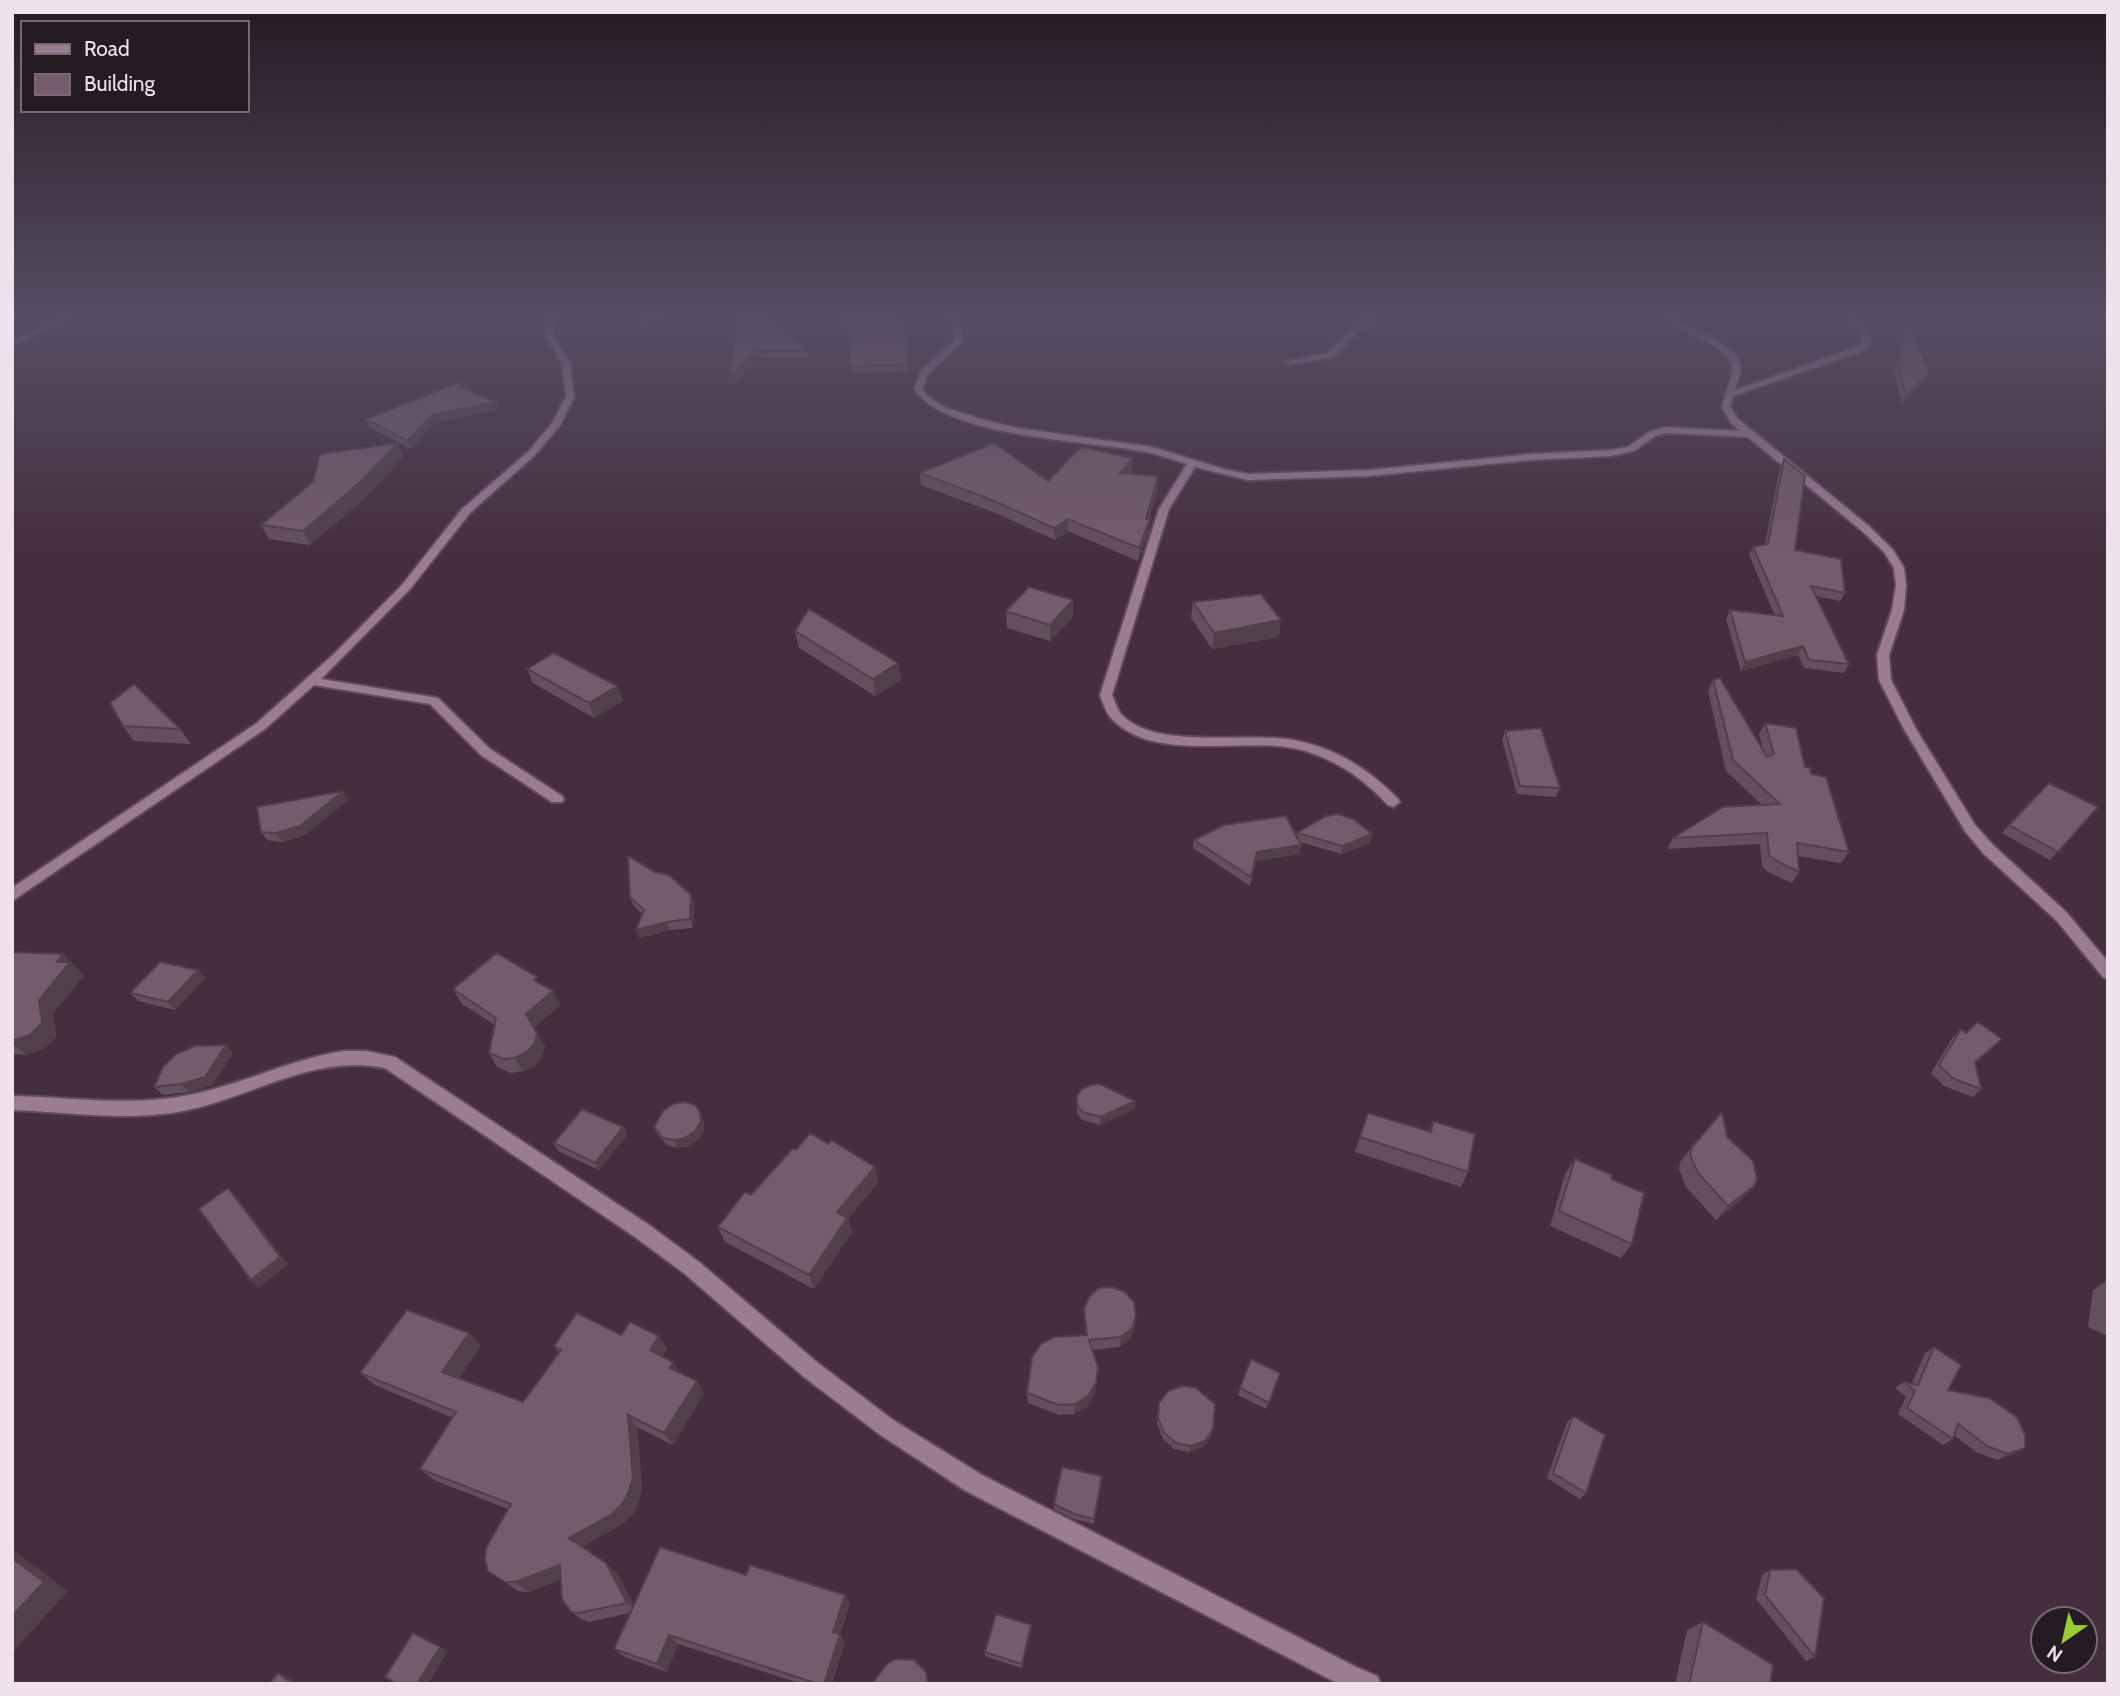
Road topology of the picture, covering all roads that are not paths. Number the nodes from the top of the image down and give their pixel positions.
1 (569, 398) edge
2 (924, 398) edge
3 (1727, 398) edge
4 (1749, 434) junction
5 (1193, 462) junction
6 (311, 681) junction
7 (557, 799) dead end
8 (1393, 802) dead end
9 (12, 896) edge
10 (2108, 973) edge
11 (12, 1103) edge
12 (1369, 1684) edge

1 - 6 street
2 - 5 street
3 - 4 street
4 - 5 street
4 - 10 street
5 - 8 street
6 - 7 street
6 - 9 street
11 - 12 street

